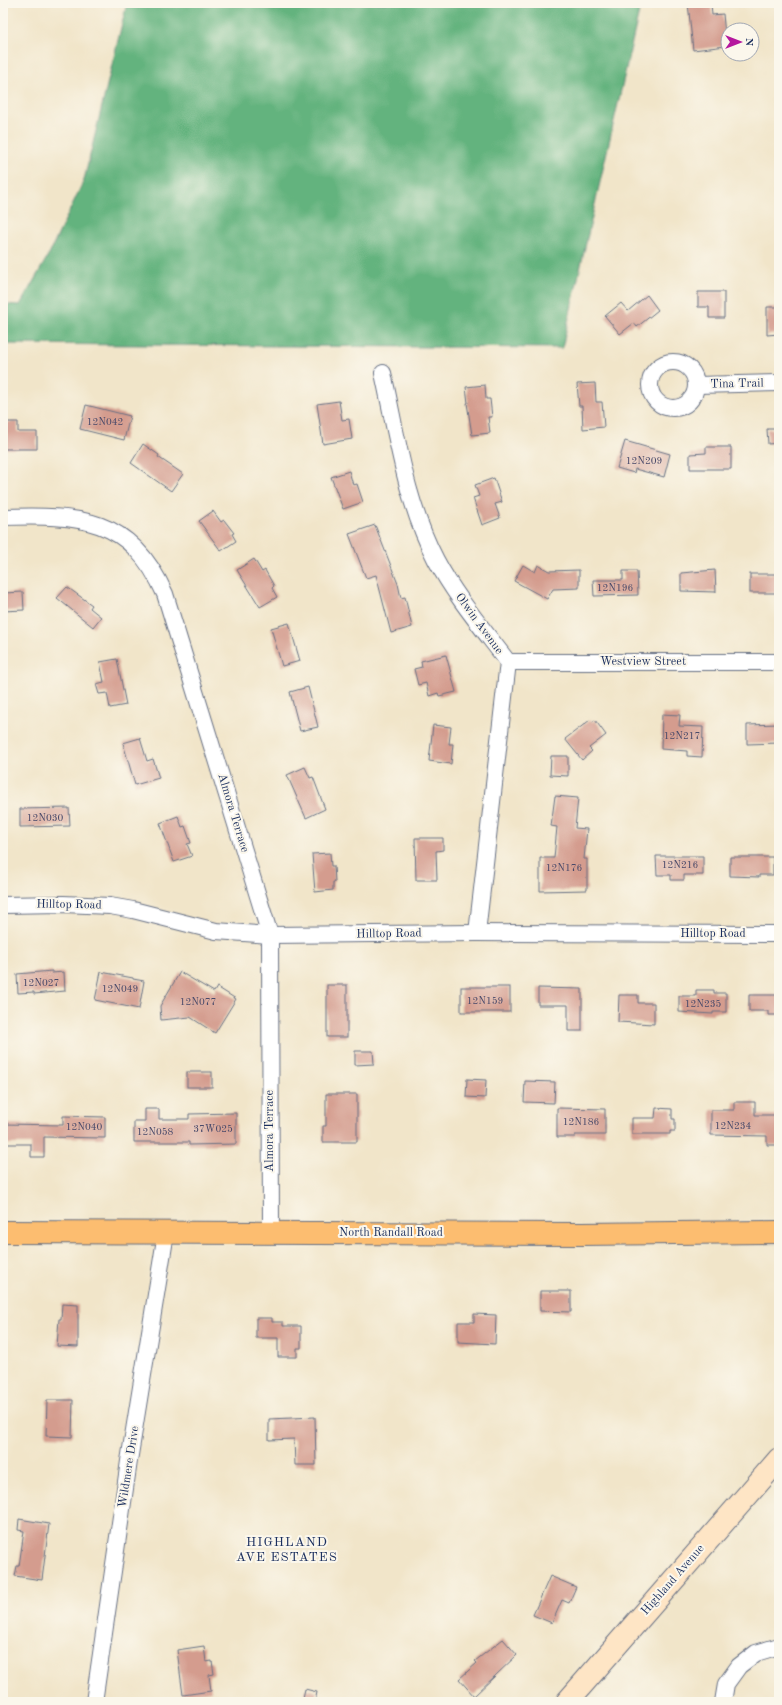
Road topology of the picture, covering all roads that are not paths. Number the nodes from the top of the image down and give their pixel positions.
1 (383, 373) dead end
2 (779, 383) edge
3 (696, 385) dead end
4 (3, 517) edge
5 (508, 662) junction
6 (779, 662) edge
7 (3, 905) edge
8 (477, 933) junction
9 (779, 934) edge
10 (270, 935) junction
11 (3, 1232) edge
12 (779, 1232) edge
13 (166, 1233) junction
14 (271, 1233) junction
15 (779, 1459) edge
16 (779, 1646) edge
17 (94, 1702) edge
18 (567, 1702) edge
19 (723, 1702) edge

1 - 5 street, Olwin Avenue
2 - 3 street, Tina Trail
4 - 10 street, Almora Terrace
5 - 6 street, Westview Street
5 - 8 street, Olwin Avenue
7 - 10 street, Hilltop Road
8 - 9 street, Hilltop Road
8 - 10 street, Hilltop Road
10 - 14 street, Almora Terrace
11 - 13 main road, North Randall Road
12 - 14 main road, North Randall Road
13 - 14 main road, North Randall Road
13 - 17 street, Wildmere Drive
15 - 18 main road, Highland Avenue
16 - 19 street

